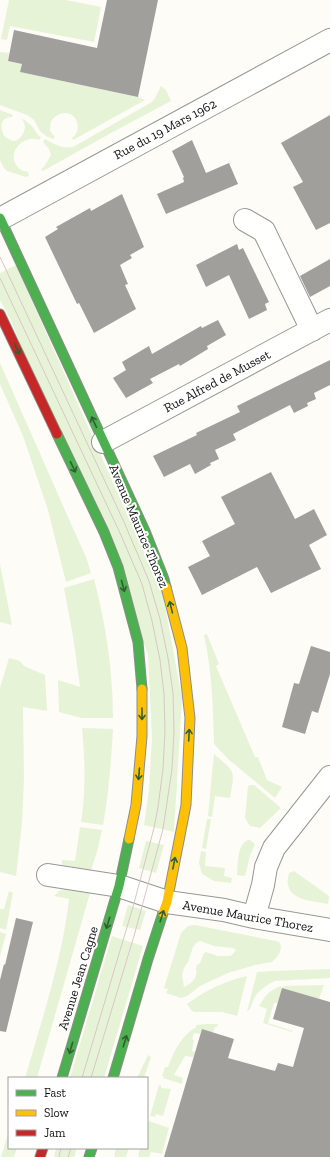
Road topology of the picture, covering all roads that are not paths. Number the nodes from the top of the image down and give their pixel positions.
1 (330, 40) edge
2 (0, 218) edge
3 (245, 220) dead end
4 (0, 314) edge
5 (321, 325) edge
6 (103, 442) junction
7 (330, 777) edge
8 (48, 875) dead end
9 (119, 886) junction
10 (167, 902) junction
11 (254, 917) junction
12 (330, 930) edge
13 (62, 1077) edge
14 (113, 1077) edge

1 - 2 street, Rue du 19 Mars 1962
6 -> 2 street, Avenue Maurice Thorez
3 - 5 street
4 -> 9 street
5 - 6 street, Rue Alfred de Musset
10 -> 6 street, Avenue Maurice Thorez
7 - 11 street
8 - 9 street, Avenue Maurice Thorez
9 - 10 street, Avenue Maurice Thorez
9 -> 13 street, Avenue Jean Cagne
10 - 11 street, Avenue Maurice Thorez
14 -> 10 street
11 - 12 street, Avenue Maurice Thorez

